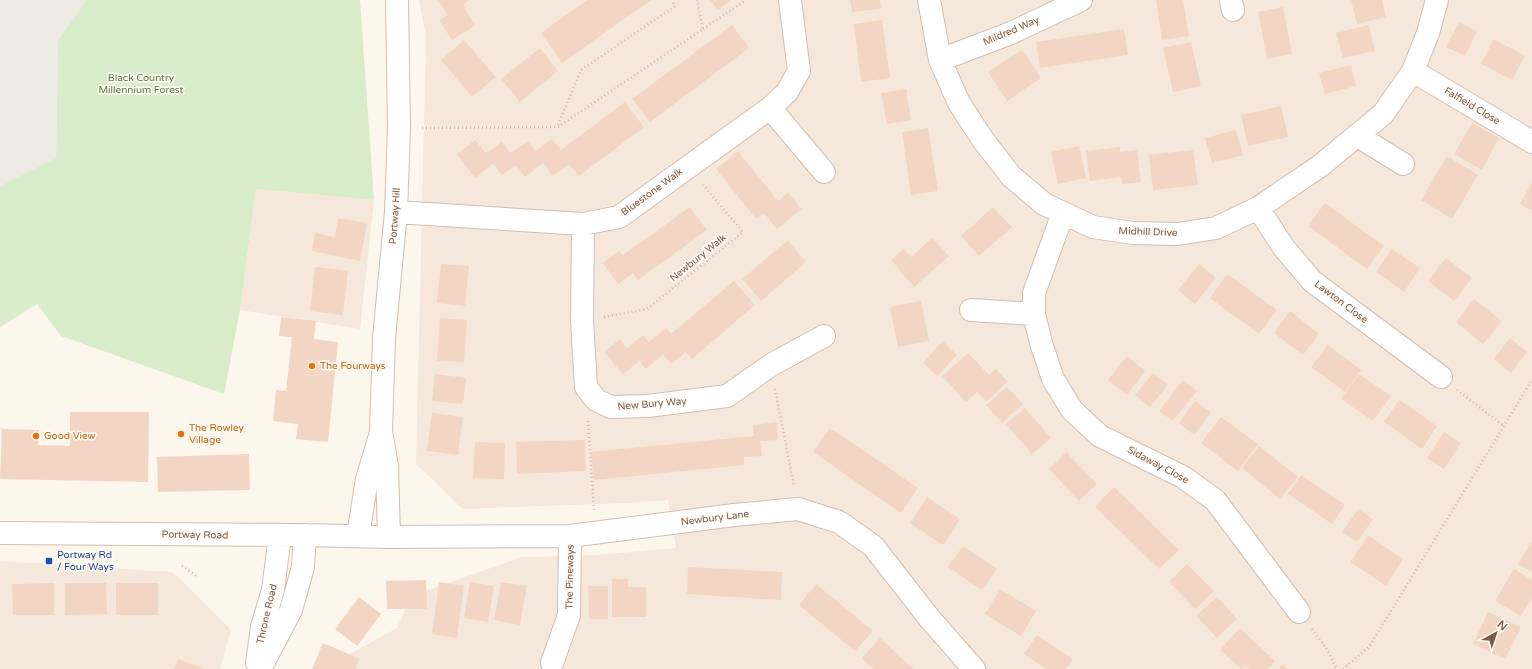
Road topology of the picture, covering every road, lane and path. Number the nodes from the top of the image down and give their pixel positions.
1 (397, 0) edge
2 (672, 0) edge
3 (697, 0) edge
4 (746, 0) edge
5 (790, 0) edge
6 (929, 0) edge
7 (1082, 0) edge
8 (1437, 0) edge
9 (703, 29) junction
10 (940, 60) junction
11 (1413, 71) junction
12 (770, 108) junction
13 (558, 126) junction
14 (399, 128) junction
15 (1358, 136) junction
16 (1532, 142) edge
17 (1403, 164) dead end
18 (687, 166) junction
19 (824, 172) dead end
20 (1258, 208) junction
21 (396, 212) junction
22 (1063, 213) junction
23 (582, 224) junction
24 (971, 310) dead end
25 (1034, 314) junction
26 (582, 321) junction
27 (824, 336) dead end
28 (771, 365) junction
29 (1441, 378) joint
30 (1532, 380) edge
31 (586, 387) junction
32 (1504, 426) junction
33 (381, 431) junction
34 (798, 509) junction
35 (596, 532) junction
36 (0, 533) edge
37 (280, 535) junction
38 (305, 535) junction
39 (358, 536) junction
40 (570, 536) junction
41 (389, 537) junction
42 (182, 566) dead end
43 (198, 577) dead end
44 (1299, 612) joint
45 (552, 663) dead end
46 (256, 669) edge
47 (260, 669) edge
48 (974, 669) edge
49 (1337, 669) edge
50 (1343, 669) edge

1 - 14 street, Portway Hill
2 - 13 path
3 - 9 path
4 - 9 path
5 - 12 street, Bluestone Walk
6 - 10 street, Midhill Drive
7 - 10 street, Mildred Way
8 - 11 street, Midhill Drive
9 - 13 path
10 - 22 street, Midhill Drive
11 - 15 street, Midhill Drive
11 - 16 street, Falfield Close
12 - 18 street, Bluestone Walk
12 - 19 street
13 - 14 path
14 - 21 street, Portway Hill
15 - 17 street
15 - 20 street, Midhill Drive
18 - 23 street, Bluestone Walk
18 - 26 path, Newbury Walk
20 - 22 street, Midhill Drive
20 - 29 street, Lawton Close
21 - 23 street, Bluestone Walk
21 - 33 street, Portway Hill
22 - 25 street, Sidaway Close
23 - 26 street
24 - 25 street
25 - 44 street, Sidaway Close
26 - 31 street
27 - 28 street, New Bury Way
28 - 31 street, New Bury Way
28 - 34 path
29 - 32 path
30 - 32 path
31 - 35 path
32 - 50 path
33 - 39 street, Portway Hill
33 - 41 street, Portway Hill
34 - 35 street, Newbury Lane
34 - 48 street, Newbury Lane
35 - 40 street, Newbury Lane
36 - 37 street, Portway Road
37 - 38 street, Portway Road
37 - 46 street, Throne Road
38 - 39 street, Portway Road
38 - 47 street, Throne Road
39 - 41 street, Portway Road
40 - 41 street, Newbury Lane
40 - 45 street, The Pineways
42 - 43 path
44 - 49 path

